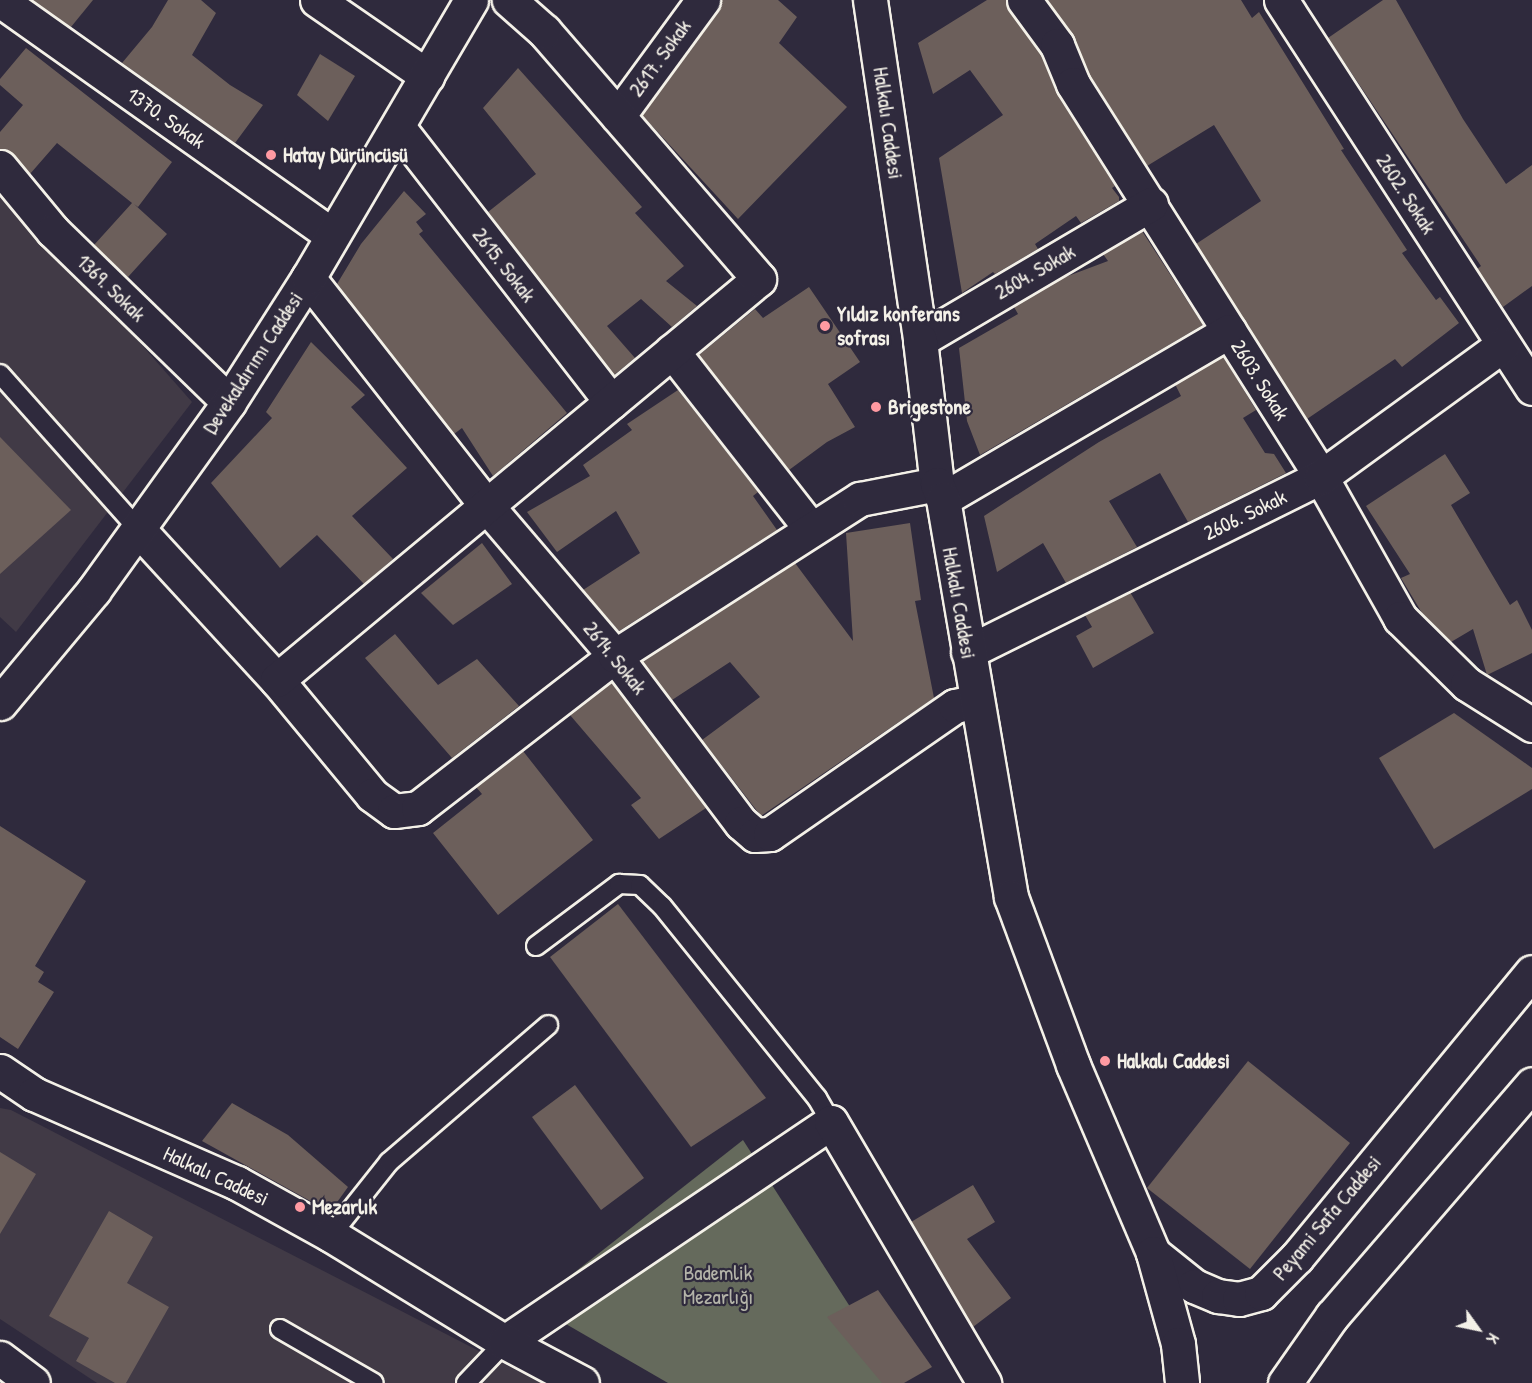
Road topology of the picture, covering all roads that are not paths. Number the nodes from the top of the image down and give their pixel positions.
1 (0, 0) edge
2 (317, 0) edge
3 (471, 0) edge
4 (509, 0) edge
5 (703, 0) edge
6 (870, 0) edge
7 (1024, 0) edge
8 (1281, 0) edge
9 (427, 76) junction
10 (618, 116) junction
11 (398, 127) junction
12 (0, 167) edge
13 (1151, 204) junction
14 (332, 235) junction
15 (308, 278) junction
16 (1229, 331) junction
17 (920, 340) junction
18 (1503, 345) junction
19 (672, 351) junction
20 (0, 374) edge
21 (1532, 388) edge
22 (229, 402) junction
23 (610, 402) junction
24 (1321, 477) junction
25 (940, 492) junction
26 (486, 505) junction
27 (138, 529) junction
28 (811, 529) junction
29 (968, 652) junction
30 (615, 656) junction
31 (277, 680) junction
32 (976, 701) junction
33 (0, 703) edge
34 (1532, 725) edge
35 (536, 946) dead end
36 (1532, 972) edge
37 (548, 1025) dead end
38 (0, 1071) edge
39 (1532, 1084) edge
40 (0, 1088) edge
41 (34, 1094) junction
42 (831, 1122) junction
43 (331, 1235) junction
44 (1153, 1253) junction
45 (280, 1329) dead end
46 (505, 1342) junction
47 (0, 1358) edge
48 (33, 1383) edge
49 (374, 1383) edge
50 (466, 1383) edge
51 (582, 1383) edge
52 (984, 1383) edge
53 (1182, 1383) edge
54 (1285, 1383) edge

1 - 14 street, 1370. Sokak
2 - 9 street
3 - 9 street, Devekaldırımı Caddesi
4 - 10 street
5 - 10 street, 2617. Sokak
6 - 17 street, Halkalı Caddesi
7 - 13 street, 2603. Sokak
8 - 18 street, 2602. Sokak
9 - 11 street, Devekaldırımı Caddesi
10 - 19 street
11 - 14 street, Devekaldırımı Caddesi
11 - 23 street, 2615. Sokak
12 - 22 street, 1369. Sokak
13 - 16 street, 2603. Sokak
13 - 17 street, 2604. Sokak
14 - 15 street, Devekaldırımı Caddesi
15 - 22 street, Devekaldırımı Caddesi
15 - 26 street, 2614. Sokak
16 - 24 street, 2603. Sokak
16 - 25 street
17 - 25 street, Halkalı Caddesi
18 - 21 street, 2602. Sokak
18 - 24 street, 2606. Sokak
19 - 23 street
19 - 28 street
20 - 27 lane
22 - 27 street, Devekaldırımı Caddesi
23 - 26 street
24 - 29 street, 2606. Sokak
24 - 34 street, 2603. Sokak
25 - 28 street
25 - 29 street, Halkalı Caddesi
26 - 30 street, 2614. Sokak
26 - 31 street
27 - 31 street
27 - 33 street, Devekaldırımı Caddesi
28 - 30 street
29 - 32 street, Halkalı Caddesi
30 - 31 street
30 - 32 street, 2614. Sokak
32 - 44 street, Halkalı Caddesi
35 - 42 lane
36 - 44 street, Peyami Safa Caddesi
37 - 43 lane
38 - 41 street, Halkalı Caddesi
39 - 54 street
40 - 41 street
41 - 43 street, Halkalı Caddesi
42 - 46 street
42 - 52 street
43 - 46 street, Halkalı Caddesi
44 - 53 street
45 - 49 lane
46 - 50 lane
46 - 51 street, Halkalı Caddesi
47 - 48 street

